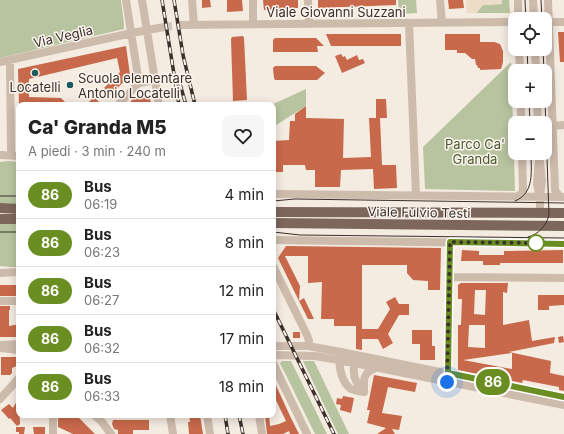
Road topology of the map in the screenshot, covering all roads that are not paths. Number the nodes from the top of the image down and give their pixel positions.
1 (141, 0) edge
2 (192, 0) edge
3 (252, 0) edge
4 (308, 0) edge
5 (440, 0) edge
6 (518, 0) edge
7 (533, 0) edge
8 (548, 0) edge
9 (128, 1) edge
10 (518, 12) edge
11 (534, 12) edge
12 (547, 12) edge
13 (508, 22) edge
14 (552, 22) edge
15 (564, 22) edge
16 (409, 23) junction
17 (442, 23) junction
18 (253, 24) junction
19 (309, 24) junction
20 (181, 25) tunnel mouth
21 (194, 25) junction
22 (164, 27) tunnel mouth
23 (147, 30) junction
24 (132, 32) junction
25 (549, 56) edge
26 (10, 60) junction
27 (0, 62) edge
28 (156, 80) junction
29 (139, 83) junction
30 (121, 102) edge
31 (160, 102) edge
32 (564, 125) edge
33 (553, 126) junction
34 (0, 155) edge
35 (15, 156) edge
36 (522, 160) edge
37 (539, 160) edge
38 (276, 194) edge
39 (416, 196) junction
40 (516, 197) junction
41 (540, 197) junction
42 (562, 197) edge
43 (0, 208) edge
44 (16, 209) edge
45 (276, 212) edge
46 (540, 213) junction
47 (564, 213) edge
48 (0, 219) edge
49 (16, 219) edge
50 (276, 223) edge
51 (564, 226) edge
52 (540, 227) junction
53 (276, 240) edge
54 (450, 242) junction
55 (564, 244) edge
56 (16, 272) edge
57 (276, 272) edge
58 (0, 273) edge
59 (450, 277) junction
60 (564, 278) edge
61 (16, 301) edge
62 (0, 302) edge
63 (16, 344) edge
64 (276, 346) edge
65 (308, 346) junction
66 (0, 347) edge
67 (16, 350) edge
68 (276, 355) edge
69 (340, 356) junction
70 (356, 359) junction
71 (375, 368) junction
72 (276, 371) edge
73 (448, 373) junction
74 (16, 381) edge
75 (447, 382) junction
76 (498, 383) junction
77 (364, 392) junction
78 (496, 392) junction
79 (564, 397) edge
80 (0, 399) edge
81 (564, 406) edge
82 (53, 418) edge
83 (97, 418) edge
84 (170, 418) edge
85 (207, 418) edge
86 (259, 418) edge
87 (53, 434) edge
88 (111, 434) edge
89 (173, 434) edge
90 (210, 434) edge
91 (262, 434) edge
92 (307, 434) edge

1 - 23 street
2 - 21 street
3 - 18 street
4 - 19 street
5 - 17 street
6 - 10 street
7 - 11 street
8 - 12 street
9 - 24 street
13 - 17 street, Viale Giovanni Suzzani
14 - 15 street
16 - 17 street, Viale Giovanni Suzzani
16 - 19 street, Viale Giovanni Suzzani
16 - 39 street
18 - 19 street, Viale Giovanni Suzzani
18 - 21 street, Viale Giovanni Suzzani
20 - 21 street, Viale Giovanni Suzzani
22 - 23 street
23 - 24 street, Via Veglia
23 - 28 street
24 - 26 street, Via Veglia
24 - 29 street
25 - 33 street
26 - 27 street, Via Veglia
26 - 35 street
28 - 29 street
28 - 31 street
29 - 30 street
32 - 33 street
33 - 42 street
34 - 35 street
36 - 40 street
37 - 41 street
38 - 39 street, Viale Fulvio Testi
39 - 40 street, Viale Fulvio Testi
40 - 41 street, Viale Fulvio Testi
41 - 42 street, Viale Fulvio Testi
41 - 46 street
43 - 44 main road
45 - 46 main road, Viale Fulvio Testi
46 - 47 main road, Viale Fulvio Testi
46 - 52 main road
48 - 49 main road
50 - 52 main road, Viale Fulvio Testi
51 - 52 main road, Viale Fulvio Testi
53 - 54 street
54 - 55 street
54 - 59 street
56 - 58 street
57 - 65 street
59 - 60 street
59 - 73 street
61 - 62 street
63 - 66 street
64 - 65 street
65 - 69 street
66 - 67 street
68 - 69 street
69 - 70 street
69 - 77 street
70 - 71 street
70 - 73 street
70 - 77 street
71 - 75 street
71 - 77 street
72 - 92 street
73 - 75 street
73 - 76 street
74 - 80 street
75 - 78 street
76 - 78 street
76 - 79 street
78 - 81 street
82 - 87 street
83 - 88 street
84 - 89 street
85 - 90 street
86 - 91 street

